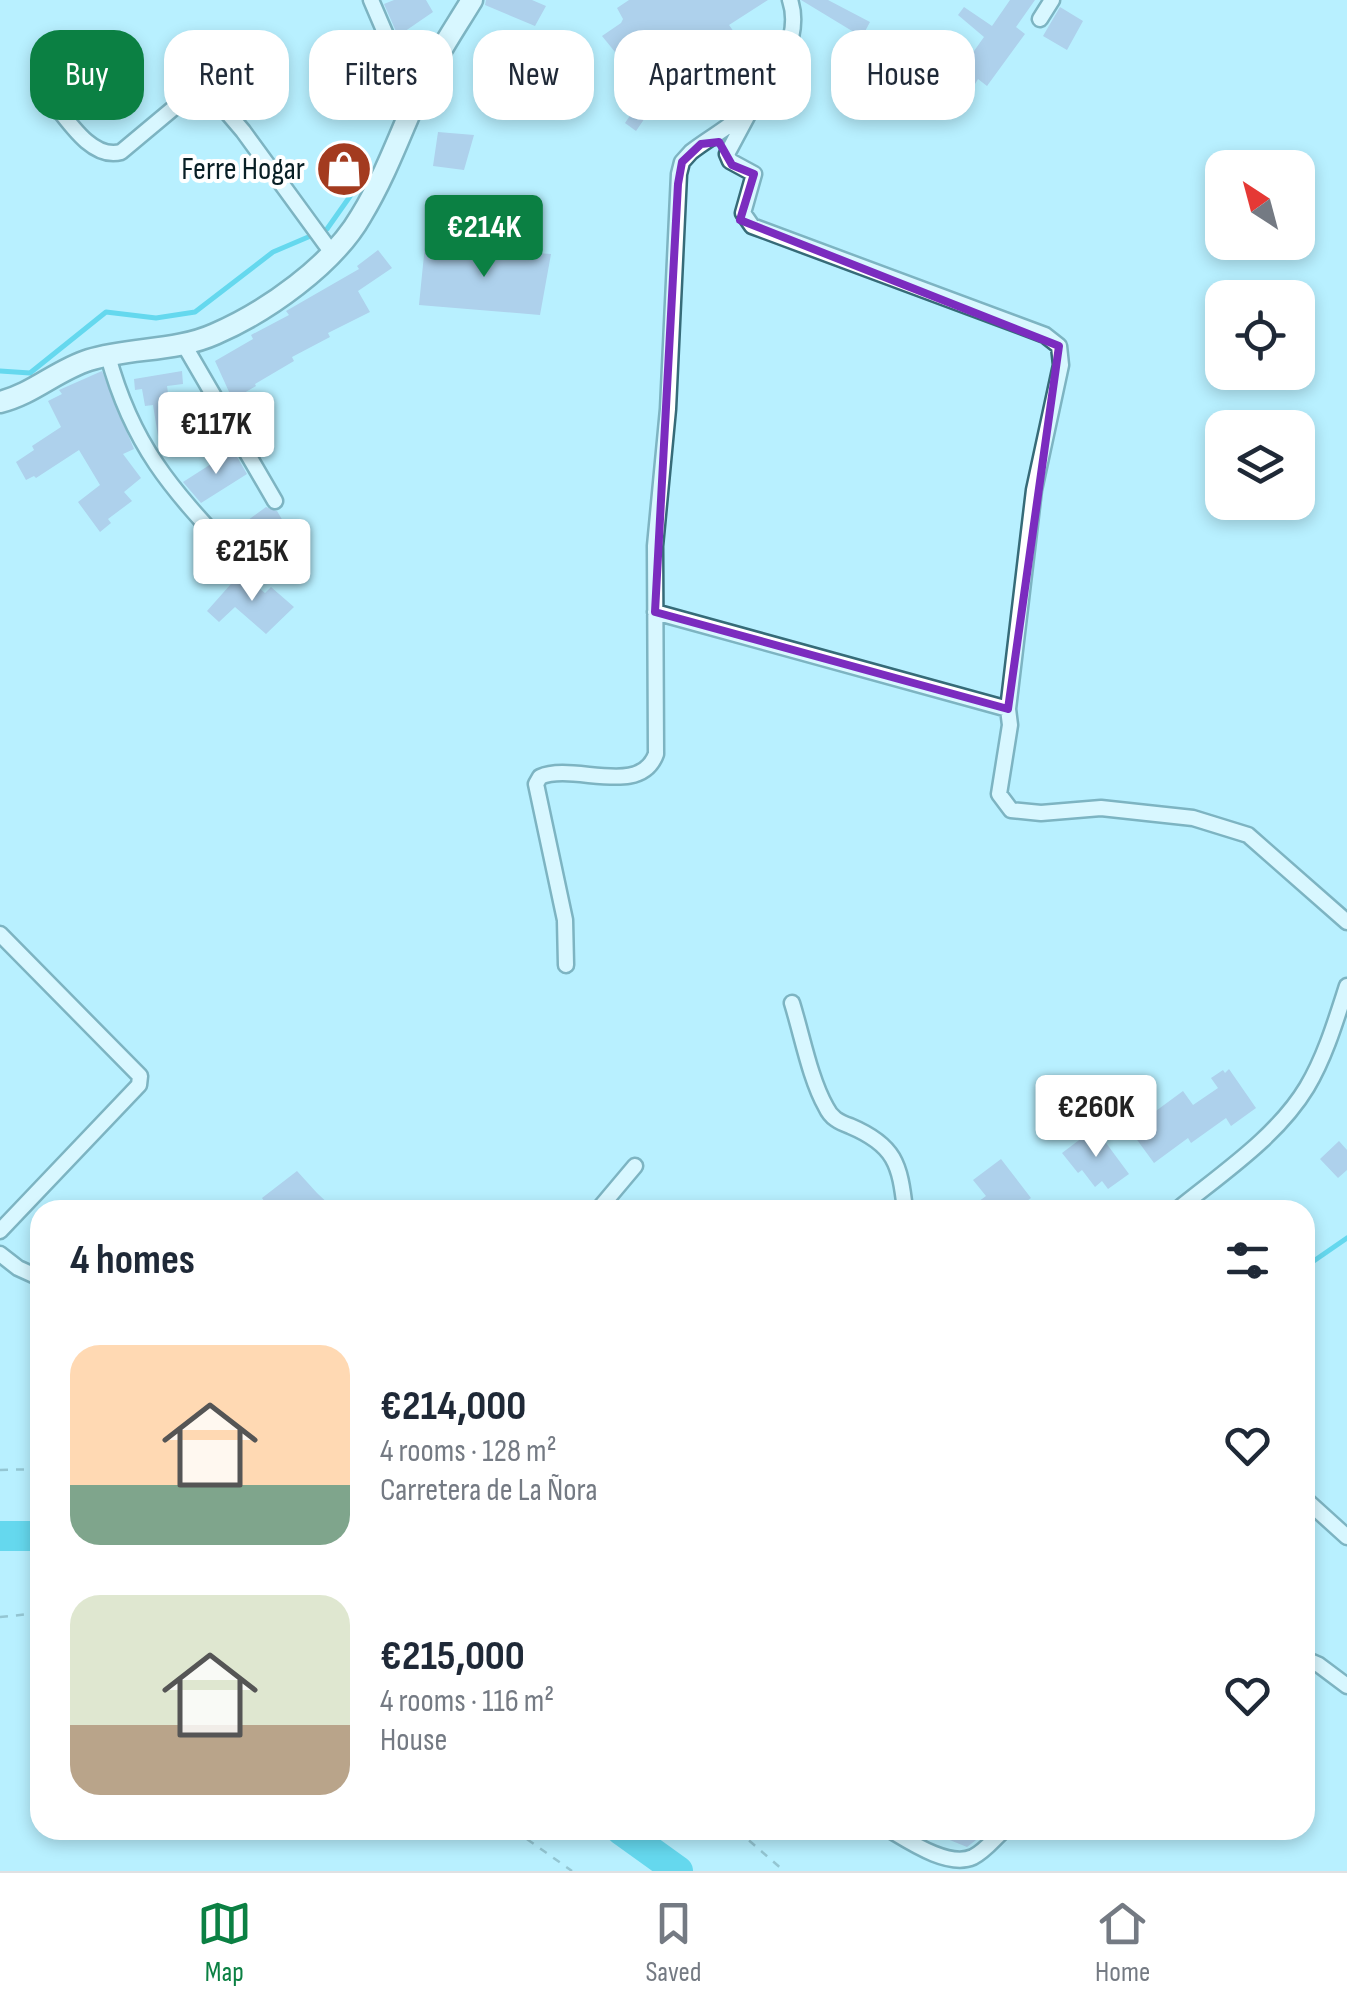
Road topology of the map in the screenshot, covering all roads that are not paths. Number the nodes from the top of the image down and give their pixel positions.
1 (370, 0) edge
2 (472, 0) edge
3 (790, 0) edge
4 (1052, 0) edge
5 (1040, 19) dead end
6 (383, 30) edge
7 (795, 30) edge
8 (453, 32) edge
9 (69, 120) edge
10 (407, 120) edge
11 (734, 120) edge
12 (745, 120) edge
13 (701, 144) junction
14 (727, 154) junction
15 (322, 240) junction
16 (183, 343) junction
17 (108, 356) junction
18 (0, 402) edge
19 (274, 502) dead end
20 (246, 569) dead end
21 (655, 612) junction
22 (1008, 709) junction
23 (1347, 922) edge
24 (0, 934) edge
25 (566, 965) dead end
26 (1347, 986) edge
27 (792, 1003) dead end
28 (635, 1166) dead end
29 (606, 1200) edge
30 (904, 1200) edge
31 (1189, 1200) edge
32 (0, 1231) edge
33 (0, 1254) edge
34 (30, 1273) edge
35 (1315, 1508) edge
36 (1347, 1536) edge
37 (1315, 1663) edge
38 (1347, 1686) edge
39 (910, 1840) edge
40 (993, 1840) edge

1 - 6 street
2 - 8 main road
3 - 7 street
4 - 5 street
9 - 15 street
10 - 15 main road
11 - 13 street
12 - 14 street
13 - 14 street
13 - 21 street
14 - 22 street
15 - 16 main road
16 - 17 main road
16 - 19 street
17 - 18 main road
17 - 20 street
21 - 22 street
21 - 25 street
22 - 23 street
24 - 32 street
26 - 31 street
27 - 30 street
28 - 29 street
33 - 34 street
35 - 36 street
37 - 38 street
39 - 40 street

